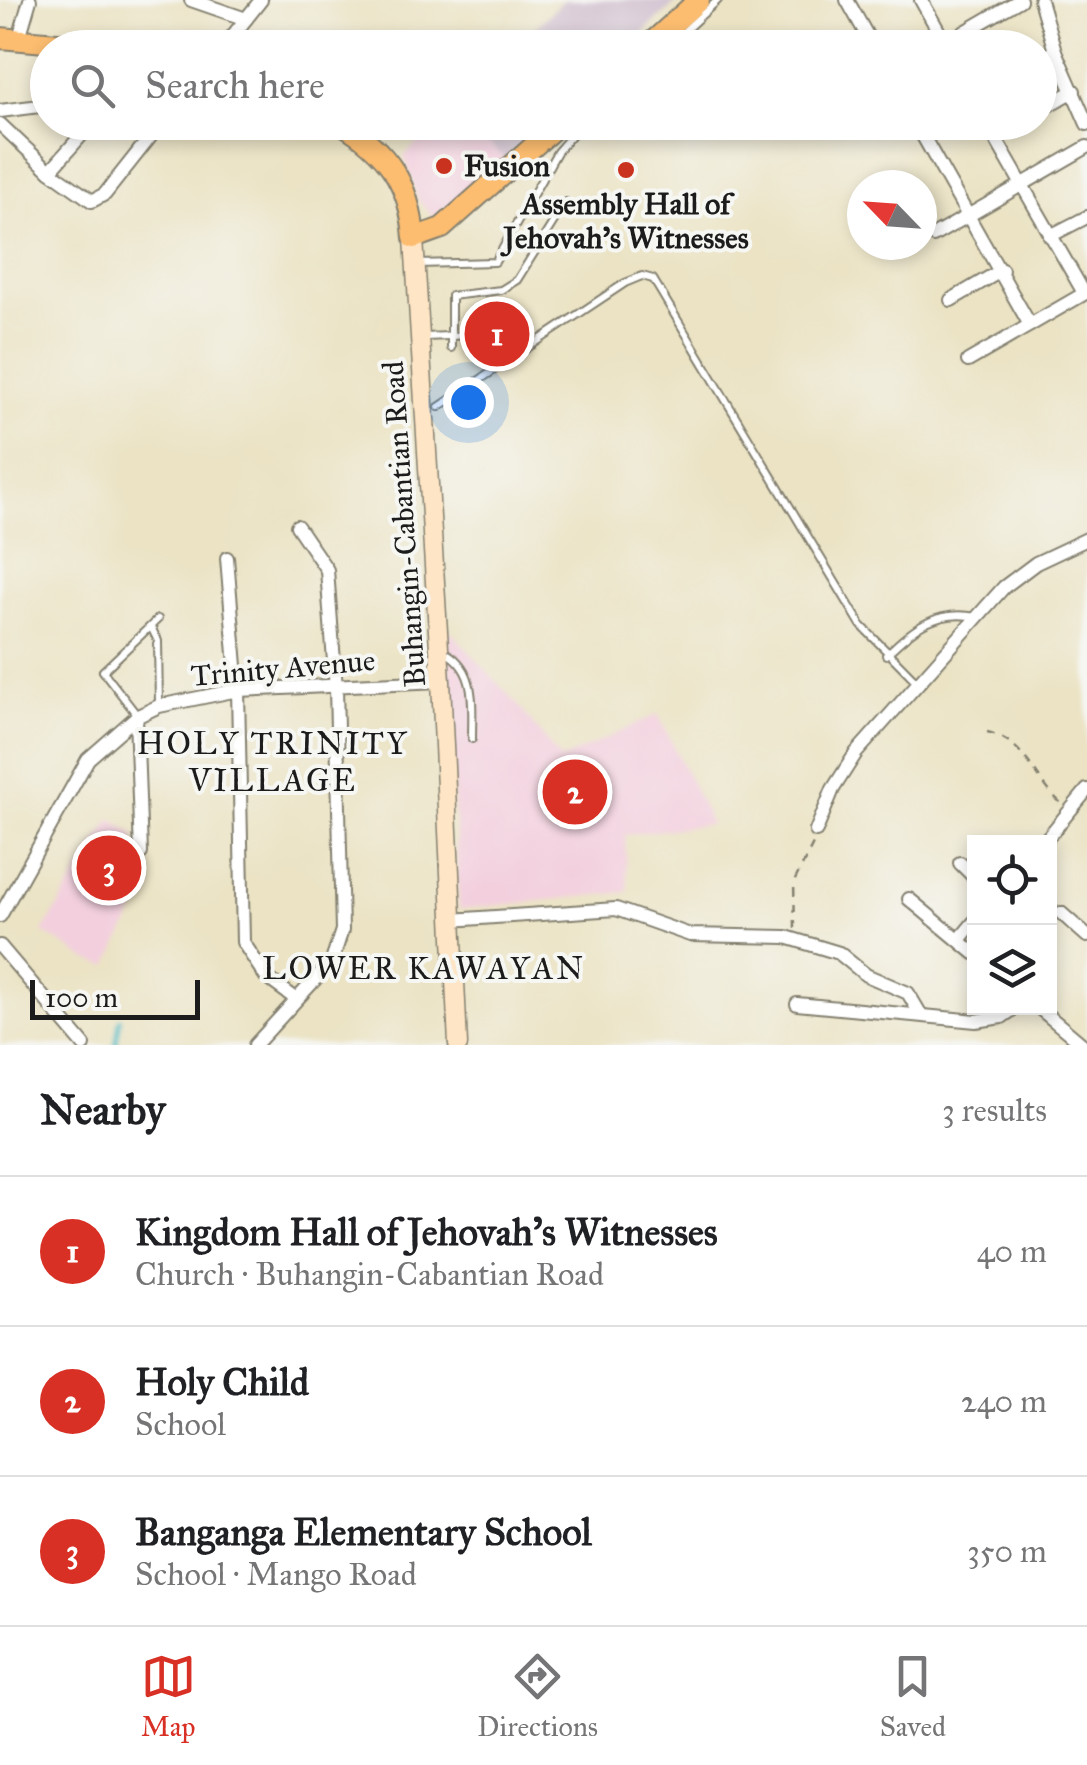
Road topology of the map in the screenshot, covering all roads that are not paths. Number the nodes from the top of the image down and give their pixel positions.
1 (30, 0) edge
2 (192, 0) edge
3 (261, 0) edge
4 (699, 0) edge
5 (718, 0) edge
6 (848, 0) edge
7 (921, 0) edge
8 (1020, 0) edge
9 (1040, 0) edge
10 (246, 19) junction
11 (237, 30) edge
12 (666, 30) edge
13 (686, 30) edge
14 (864, 30) edge
15 (938, 30) edge
16 (971, 30) edge
17 (1048, 30) edge
18 (10, 38) edge
19 (1057, 57) edge
20 (1074, 91) junction
21 (1057, 100) edge
22 (30, 108) edge
23 (0, 111) edge
24 (0, 124) edge
25 (1087, 124) edge
26 (77, 140) edge
27 (145, 140) edge
28 (363, 140) edge
29 (542, 140) edge
30 (567, 140) edge
31 (930, 140) edge
32 (997, 140) edge
33 (1087, 147) edge
34 (50, 171) junction
35 (1025, 185) junction
36 (566, 202) dead end
37 (968, 215) junction
38 (1087, 216) edge
39 (937, 234) edge
40 (1050, 236) junction
41 (414, 238) junction
42 (415, 264) junction
43 (1002, 270) junction
44 (1086, 292) edge
45 (951, 300) dead end
46 (1030, 325) junction
47 (450, 335) junction
48 (474, 335) dead end
49 (420, 337) junction
50 (451, 348) dead end
51 (968, 361) dead end
52 (439, 407) dead end
53 (296, 526) dead end
54 (1087, 540) edge
55 (228, 558) dead end
56 (976, 617) junction
57 (158, 619) dead end
58 (151, 627) junction
59 (440, 649) junction
60 (886, 655) junction
61 (442, 681) junction
62 (918, 683) junction
63 (336, 688) junction
64 (238, 690) junction
65 (159, 706) junction
66 (136, 716) junction
67 (472, 740) dead end
68 (1087, 790) edge
69 (816, 830) road end
70 (1050, 835) edge
71 (141, 853) dead end
72 (960, 863) dead end
73 (967, 870) edge
74 (909, 899) dead end
75 (1061, 913) dead end
76 (0, 916) edge
77 (451, 920) junction
78 (972, 925) edge
79 (1087, 936) edge
80 (959, 940) junction
81 (0, 946) edge
82 (967, 947) edge
83 (296, 999) junction
84 (797, 1004) dead end
85 (920, 1015) junction
86 (1002, 1015) edge
87 (1049, 1015) edge
88 (1083, 1040) edge
89 (84, 1045) edge
90 (255, 1045) edge
91 (458, 1045) edge

1 - 18 street
2 - 10 street
3 - 10 street
4 - 12 main road
5 - 13 lane
6 - 14 street
7 - 15 street
8 - 16 street
9 - 17 street
10 - 11 street
19 - 20 street
20 - 21 street
20 - 25 street
22 - 23 street
24 - 34 street
26 - 34 street
27 - 34 street
28 - 41 main road
29 - 41 main road
30 - 42 lane
31 - 37 street
32 - 35 street
33 - 35 street
35 - 37 street
35 - 40 street
36 - 47 lane
37 - 39 street
37 - 43 street
38 - 40 street
40 - 44 street
41 - 42 main road, Buhangin-Cabantian Road
42 - 49 main road, Buhangin-Cabantian Road
43 - 45 street
43 - 46 street
44 - 46 street
46 - 51 street
47 - 48 lane
47 - 49 lane
47 - 50 lane
49 - 59 main road, Buhangin-Cabantian Road
52 - 60 lane
53 - 63 street
54 - 56 street
55 - 64 street
56 - 60 lane
56 - 62 street
57 - 58 lane
58 - 65 lane
58 - 66 lane
59 - 61 main road, Buhangin-Cabantian Road
59 - 67 lane
60 - 62 lane
61 - 63 street, Trinity Avenue
61 - 77 main road, Buhangin-Cabantian Road
62 - 69 street
63 - 64 street, Trinity Avenue
63 - 83 street
64 - 65 street, Trinity Avenue
64 - 83 street
65 - 66 street, Trinity Avenue
66 - 71 street
66 - 76 street, Trinity Avenue
68 - 70 street
72 - 73 street
74 - 80 street
75 - 79 street
77 - 85 street
77 - 91 main road, Buhangin-Cabantian Road
78 - 80 street
80 - 82 street
81 - 89 street
83 - 90 street
84 - 85 street
85 - 86 street
87 - 88 street

